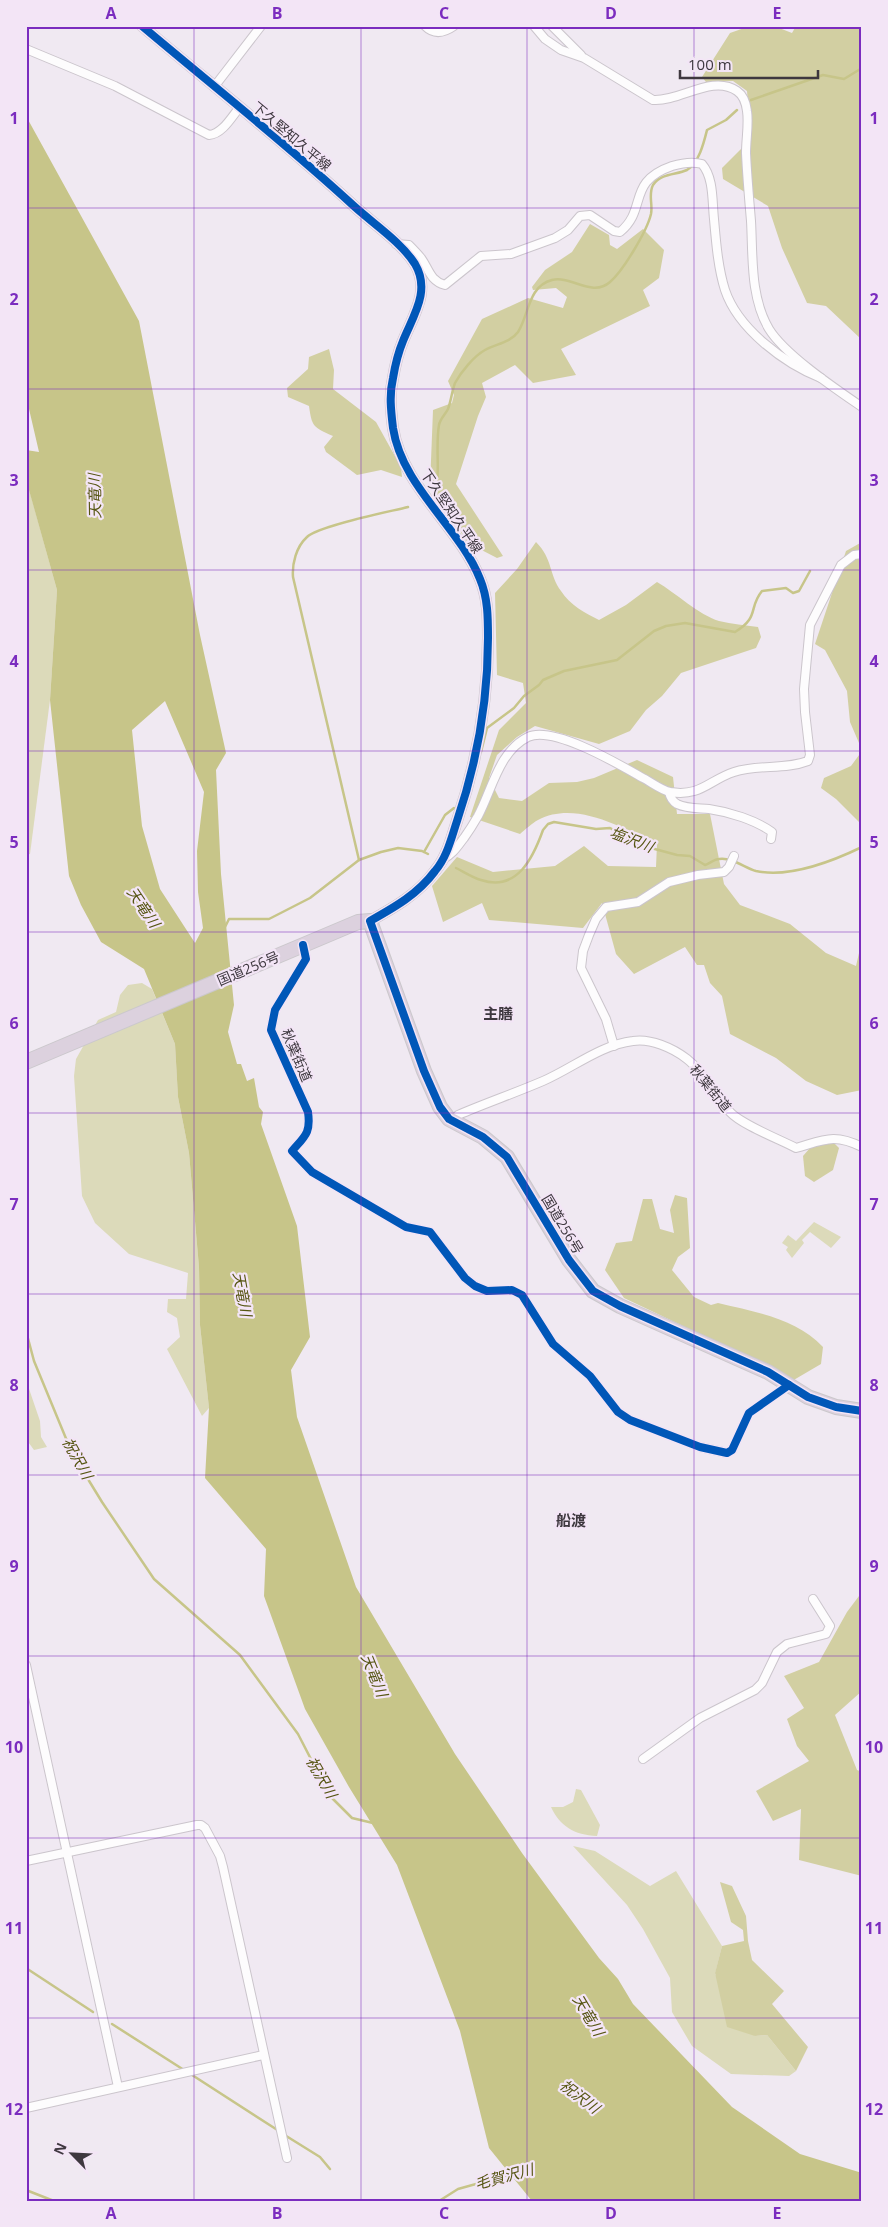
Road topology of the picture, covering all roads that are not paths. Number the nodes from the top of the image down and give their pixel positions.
1 (142, 26) edge
2 (261, 26) edge
3 (425, 26) edge
4 (454, 26) edge
5 (534, 26) edge
6 (552, 26) edge
7 (26, 49) edge
8 (584, 58) junction
9 (214, 88) junction
10 (239, 108) junction
11 (396, 244) junction
12 (821, 378) junction
13 (862, 407) edge
14 (862, 554) edge
15 (669, 792) junction
16 (772, 839) dead end
17 (734, 856) dead end
18 (443, 859) junction
19 (370, 921) junction
20 (303, 945) junction
21 (614, 1046) junction
22 (26, 1062) edge
23 (453, 1121) junction
24 (862, 1147) edge
25 (789, 1385) junction
26 (862, 1411) edge
27 (813, 1599) dead end
28 (26, 1665) edge
29 (643, 1759) dead end
30 (66, 1852) junction
31 (26, 1862) edge
32 (263, 2054) junction
33 (118, 2087) junction
34 (26, 2108) edge
35 (287, 2158) dead end

1 - 9 main road, 下久堅知久平線
2 - 9 street
3 - 4 street
5 - 8 street
6 - 8 street
7 - 10 street
8 - 12 street
9 - 10 main road, 下久堅知久平線
10 - 11 main road, 下久堅知久平線
11 - 12 street
11 - 18 main road, 下久堅知久平線
12 - 13 street
14 - 15 street
15 - 16 street
15 - 18 street
17 - 21 street
18 - 19 main road, 下久堅知久平線
19 - 20 highway, 国道256号
19 - 23 highway, 国道256号
20 - 22 highway, 国道256号
20 - 25 street, 秋葉街道
21 - 23 street, 秋葉街道
21 - 24 street, 秋葉街道
23 - 25 highway, 国道256号
25 - 26 highway, 国道256号
27 - 29 street
28 - 30 street
30 - 31 street
30 - 32 street
30 - 33 street
32 - 33 street
32 - 35 street
33 - 34 street

